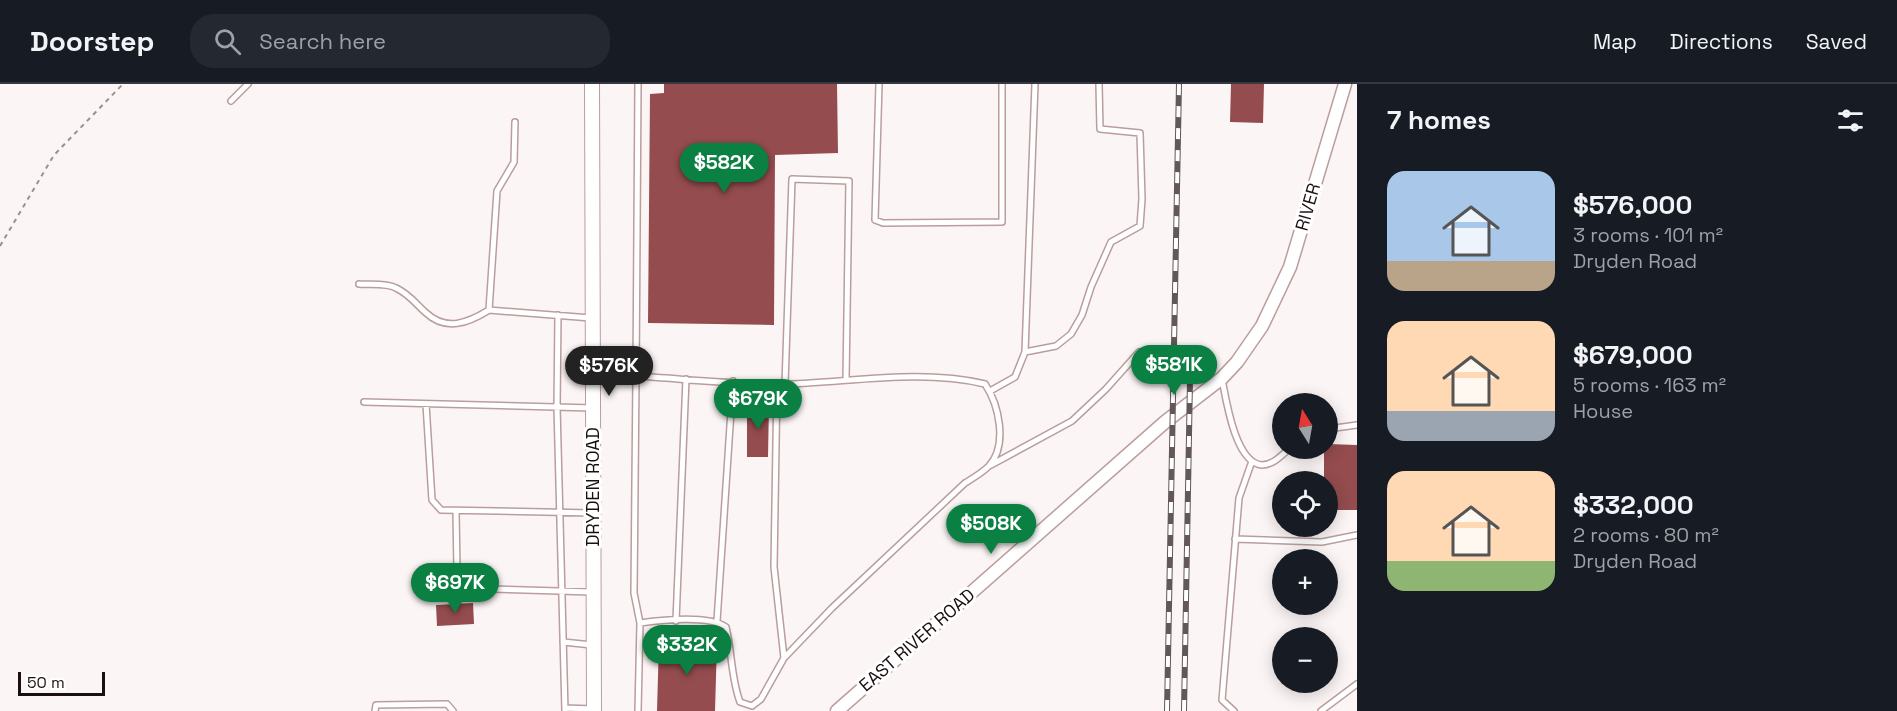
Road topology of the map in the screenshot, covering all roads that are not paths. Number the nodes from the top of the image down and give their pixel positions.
1 (248, 84) edge
2 (592, 84) edge
3 (638, 84) edge
4 (879, 84) edge
5 (1002, 84) edge
6 (1035, 84) edge
7 (1099, 84) edge
8 (1345, 84) edge
9 (231, 101) dead end
10 (515, 122) dead end
11 (359, 284) dead end
12 (489, 310) junction
13 (558, 315) junction
14 (592, 318) junction
15 (1262, 326) joint
16 (1025, 352) junction
17 (1139, 352) dead end
18 (636, 376) junction
19 (1222, 378) junction
20 (686, 379) junction
21 (846, 380) junction
22 (733, 381) junction
23 (777, 383) junction
24 (785, 384) junction
25 (990, 392) junction
26 (364, 402) dead end
27 (426, 404) junction
28 (557, 407) junction
29 (593, 408) junction
30 (1357, 425) edge
31 (1338, 428) edge
32 (1277, 459) edge
33 (1252, 461) junction
34 (989, 465) junction
35 (456, 512) junction
36 (560, 513) junction
37 (593, 513) junction
38 (1357, 535) edge
39 (1234, 539) junction
40 (562, 591) junction
41 (594, 592) junction
42 (676, 621) junction
43 (717, 621) junction
44 (640, 623) junction
45 (563, 642) junction
46 (594, 645) junction
47 (784, 658) junction
48 (1357, 684) edge
49 (744, 703) junction
50 (565, 710) edge
51 (594, 710) edge
52 (375, 711) edge
53 (453, 711) edge
54 (638, 711) edge
55 (742, 711) edge
56 (837, 711) edge
57 (1234, 711) edge
58 (1321, 711) edge

1 - 9 lane
2 - 14 main road, DRYDEN ROAD
3 - 18 lane
4 - 5 lane
6 - 16 lane
7 - 16 lane
8 - 15 street, RIVER
10 - 12 lane
11 - 12 lane
12 - 13 lane
13 - 14 lane
13 - 28 lane
14 - 29 main road, DRYDEN ROAD
15 - 19 street, EAST RIVER ROAD
16 - 25 lane
17 - 34 lane
18 - 20 lane
18 - 44 lane
19 - 33 lane
19 - 56 street, EAST RIVER ROAD
20 - 22 lane
20 - 42 lane
21 - 24 lane
21 - 24 lane
21 - 25 lane
22 - 23 lane
22 - 43 lane
23 - 24 lane
23 - 47 lane
25 - 34 lane
26 - 27 lane
27 - 28 lane
27 - 35 lane
28 - 29 lane
28 - 36 lane
29 - 37 main road, DRYDEN ROAD
30 - 31 lane
32 - 33 lane
33 - 39 lane
34 - 47 lane
35 - 36 lane
35 - 40 lane
36 - 37 lane
36 - 40 lane
37 - 41 main road, DRYDEN ROAD
38 - 39 lane
39 - 57 lane
40 - 41 lane
40 - 45 lane
41 - 46 main road, DRYDEN ROAD
42 - 43 lane
42 - 44 lane
43 - 49 lane
44 - 54 lane
45 - 46 lane
45 - 50 lane
46 - 51 main road, DRYDEN ROAD
47 - 49 lane
48 - 58 lane
49 - 55 lane
50 - 51 lane
52 - 53 lane

